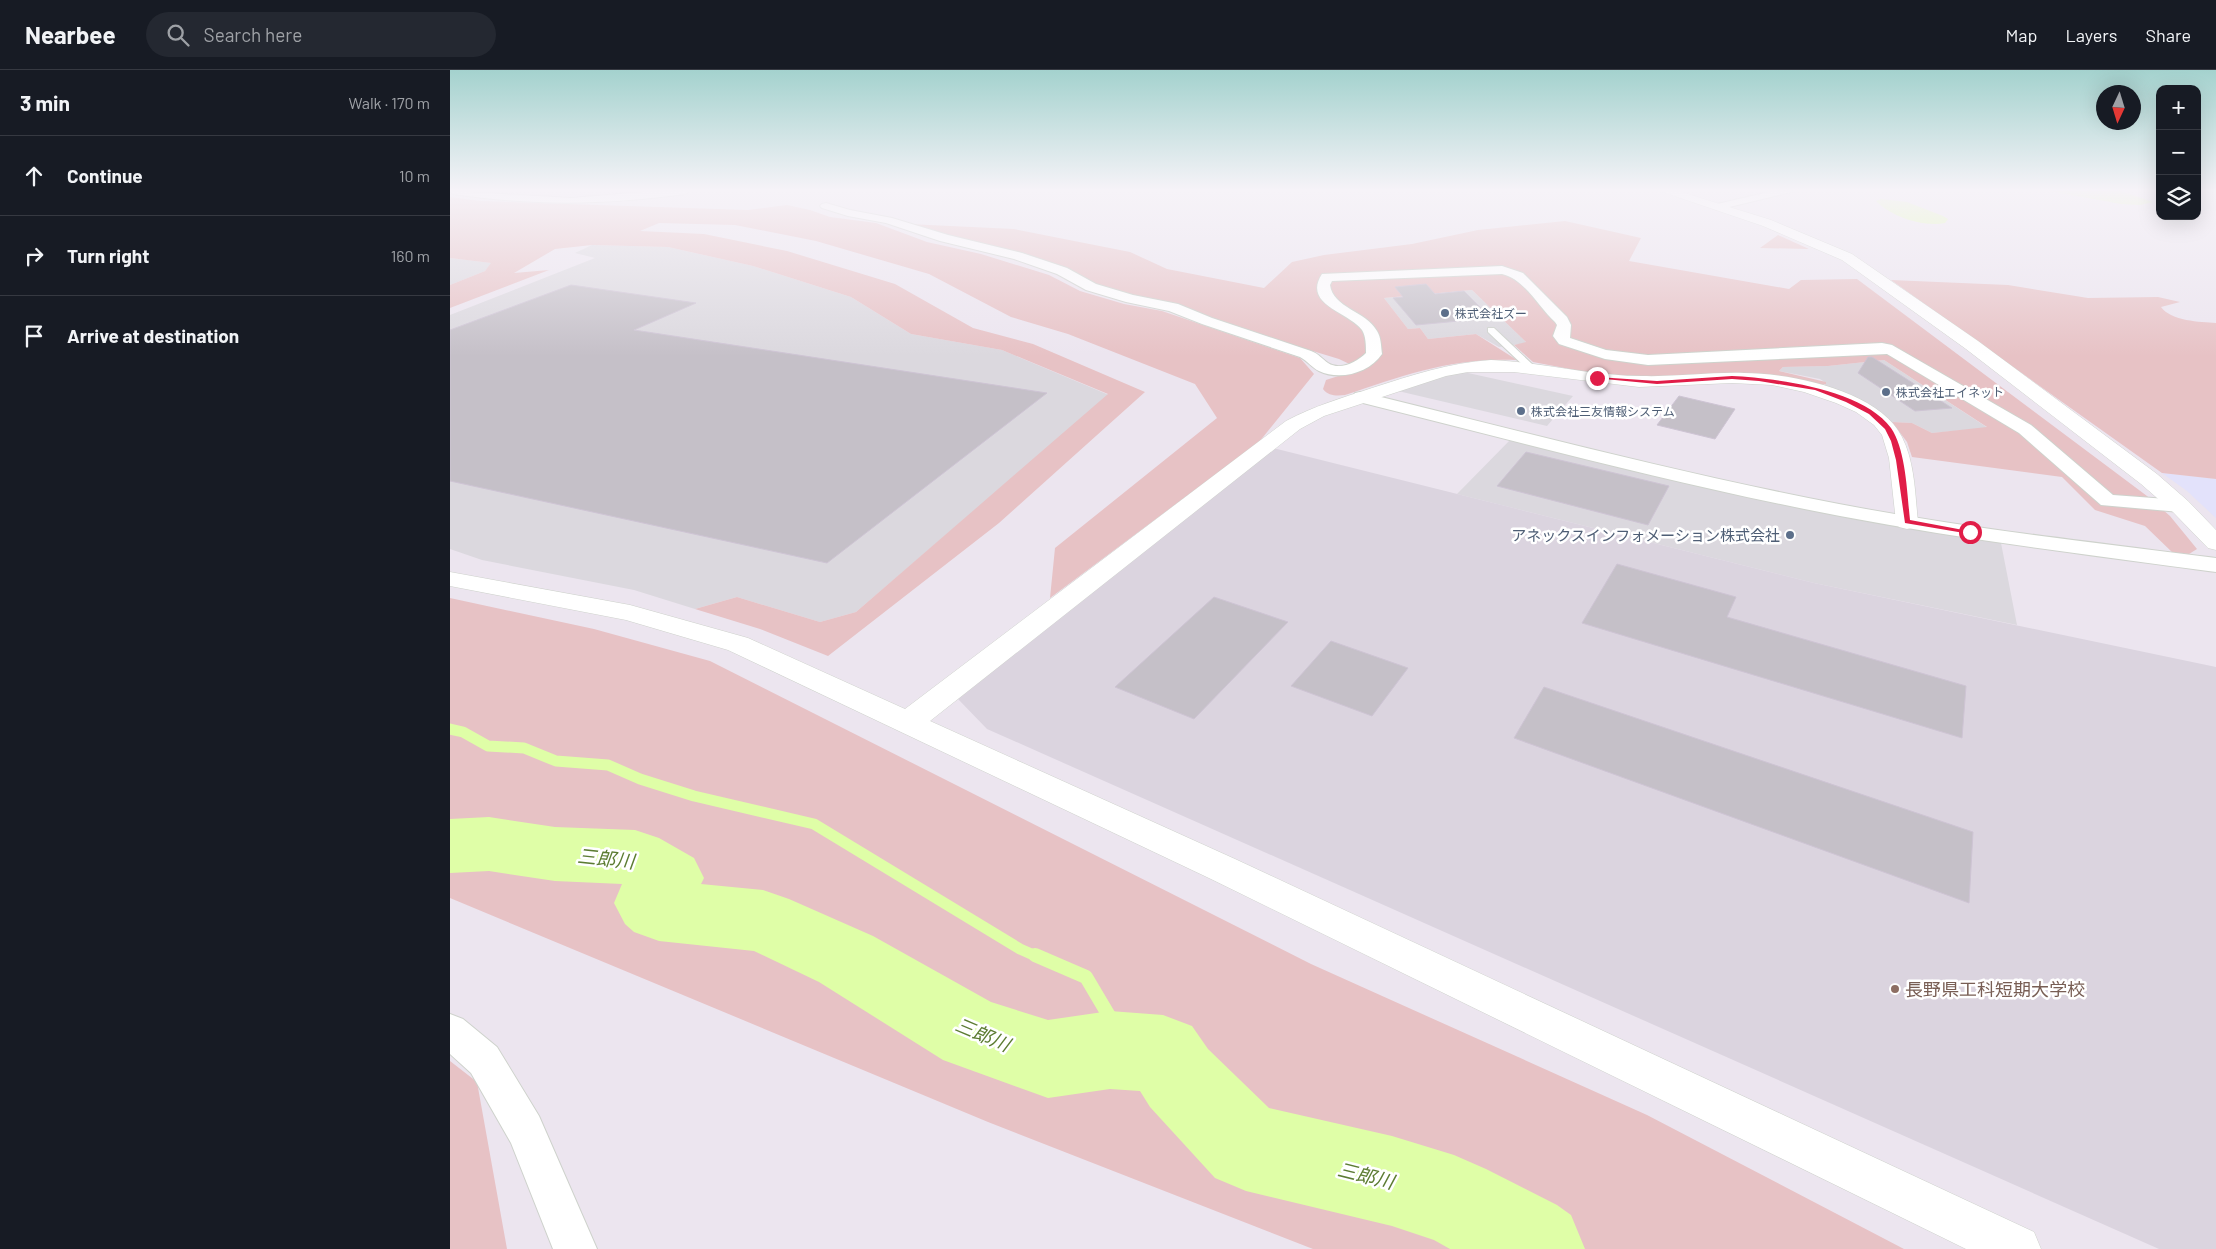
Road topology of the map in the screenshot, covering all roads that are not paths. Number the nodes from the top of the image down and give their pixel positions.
1 (977, 246) edge
2 (1822, 246) edge
3 (1491, 330) dead end
4 (1530, 367) junction
5 (1361, 397) junction
6 (2180, 506) junction
7 (1907, 522) junction
8 (2216, 544) edge
9 (2216, 564) edge
10 (450, 579) edge
11 (907, 723) junction
12 (450, 1031) edge
13 (575, 1249) edge
14 (2017, 1249) edge

1 - 6 street
2 - 6 street
3 - 4 lane
4 - 5 street
4 - 7 street
5 - 7 street
5 - 11 street
6 - 8 street
7 - 9 street
10 - 11 street
11 - 14 street
12 - 13 street

